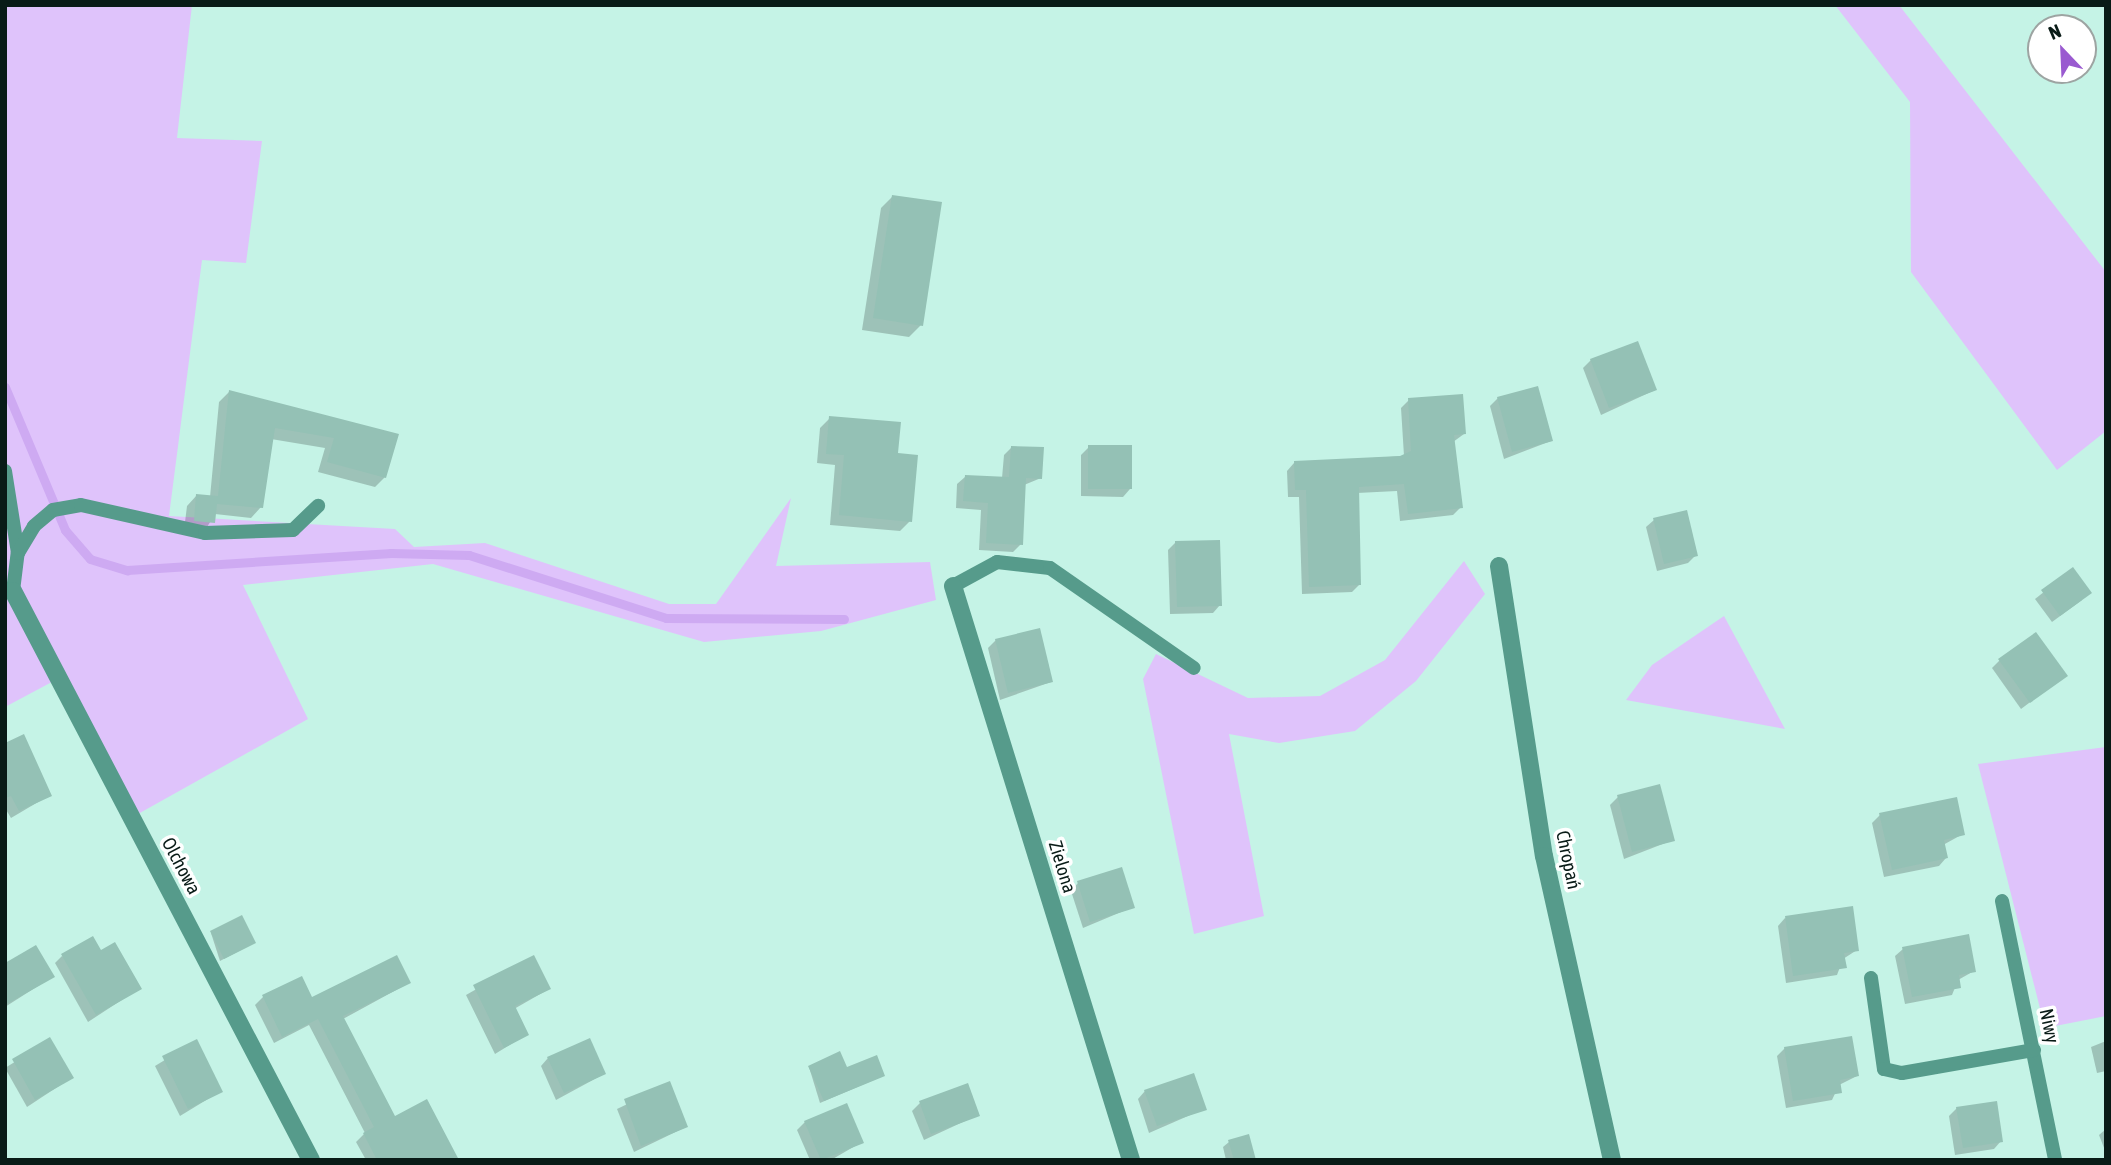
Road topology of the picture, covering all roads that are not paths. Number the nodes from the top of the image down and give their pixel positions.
1 (5, 471) edge
2 (318, 506) dead end
3 (18, 553) junction
4 (1499, 566) dead end
5 (953, 586) joint
6 (13, 591) joint
7 (1194, 668) dead end
8 (2002, 901) dead end
9 (1871, 978) dead end
10 (2034, 1050) junction
11 (311, 1160) edge
12 (1131, 1160) edge
13 (1612, 1160) edge
14 (2055, 1160) edge

1 - 3 lane
2 - 3 lane
3 - 6 lane
4 - 13 street, Chropań
5 - 7 lane
5 - 12 street, Zielona
6 - 11 street, Olchowa
8 - 10 lane, Niwy
9 - 10 lane
10 - 14 lane, Niwy

